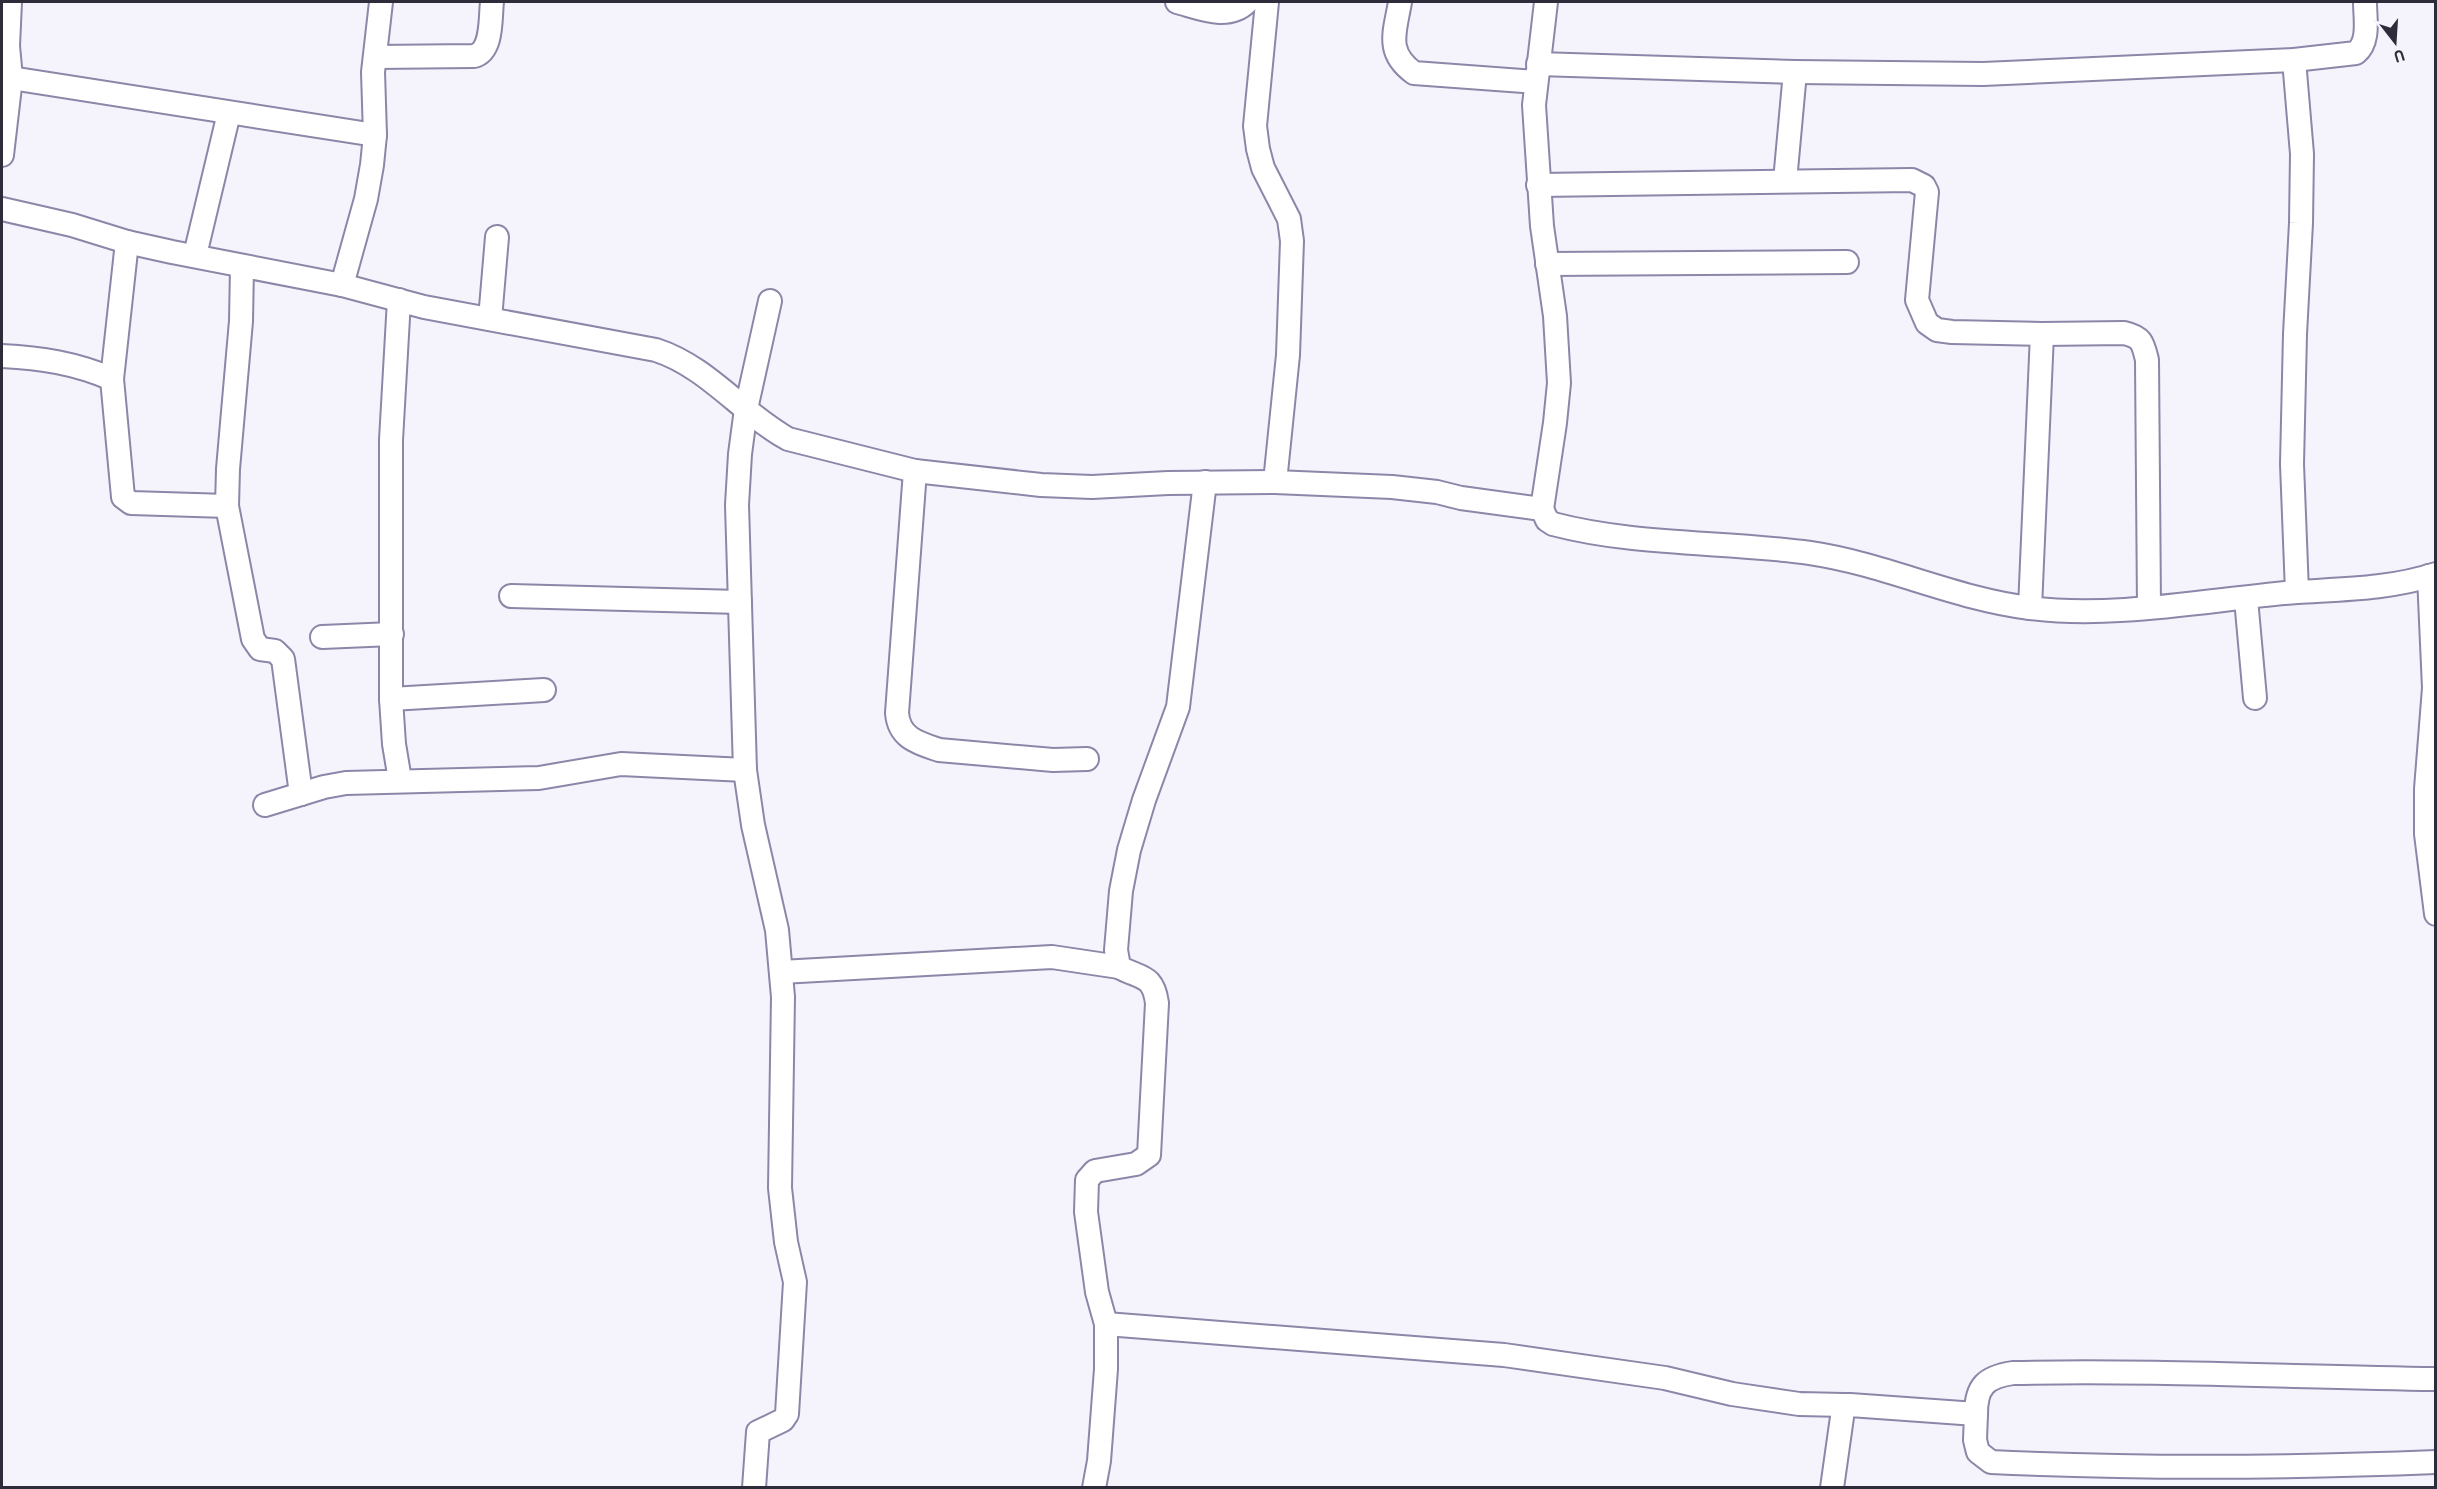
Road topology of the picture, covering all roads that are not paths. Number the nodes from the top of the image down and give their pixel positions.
1 (10, 2) edge
2 (381, 2) edge
3 (492, 2) edge
4 (1177, 2) edge
5 (1247, 2) edge
6 (1267, 2) edge
7 (1400, 2) edge
8 (1546, 2) edge
9 (2365, 2) edge
10 (375, 57) junction
11 (2294, 60) junction
12 (1795, 72) junction
13 (1537, 73) junction
14 (10, 78) junction
15 (229, 113) junction
16 (375, 135) junction
17 (2, 155) edge
18 (1785, 181) junction
19 (1538, 185) junction
20 (2, 209) edge
21 (497, 237) dead end
22 (127, 242) junction
23 (195, 255) junction
24 (1847, 262) dead end
25 (1547, 264) junction
26 (242, 267) junction
27 (342, 285) junction
28 (399, 300) junction
29 (770, 301) dead end
30 (490, 319) junction
31 (2042, 334) junction
32 (2, 356) edge
33 (112, 379) junction
34 (746, 409) junction
35 (915, 471) junction
36 (1205, 482) junction
37 (1275, 482) junction
38 (227, 506) junction
39 (1542, 509) junction
40 (2432, 575) edge
41 (2296, 592) junction
42 (511, 596) dead end
43 (2246, 599) junction
44 (740, 602) junction
45 (2149, 607) junction
46 (2030, 608) junction
47 (392, 634) junction
48 (322, 637) dead end
49 (543, 690) dead end
50 (2255, 698) dead end
51 (391, 699) junction
52 (1087, 759) dead end
53 (745, 770) junction
54 (400, 780) junction
55 (301, 794) junction
56 (265, 805) dead end
57 (2436, 914) edge
58 (1119, 967) junction
59 (781, 972) junction
60 (1106, 1324) junction
61 (2436, 1379) edge
62 (1844, 1405) junction
63 (1976, 1414) junction
64 (2436, 1462) edge
65 (754, 1488) edge
66 (1094, 1488) edge
67 (1832, 1488) edge

1 - 14 street
2 - 10 street
3 - 10 street
4 - 5 street
6 - 37 street
7 - 13 street
8 - 13 street
9 - 11 street
10 - 16 street
11 - 12 street
11 - 41 street
12 - 13 street
12 - 18 street
13 - 19 street
14 - 15 street
14 - 17 street
15 - 16 street
15 - 23 street
16 - 27 street
18 - 19 street
18 - 31 street
19 - 25 street
20 - 22 street
21 - 30 street
22 - 23 street
22 - 33 street
23 - 26 street
24 - 25 street
25 - 39 street
26 - 27 street
26 - 38 street
27 - 28 street
28 - 30 street
28 - 47 street
29 - 34 street
30 - 34 street
31 - 45 street
31 - 46 street
32 - 33 street
33 - 38 street
34 - 35 street
34 - 44 street
35 - 36 street
35 - 52 street
36 - 37 street
36 - 58 street
37 - 39 street
38 - 55 street
39 - 46 street
40 - 41 street
40 - 57 street
41 - 43 street
42 - 44 street
43 - 45 street
43 - 50 street
44 - 53 street
45 - 46 street
47 - 48 street
47 - 51 street
49 - 51 street
51 - 54 street
53 - 54 street
53 - 59 street
54 - 55 street
55 - 56 street
58 - 59 street
58 - 60 street
59 - 65 street
60 - 62 street
60 - 66 street
61 - 63 street
62 - 63 street
62 - 67 street
63 - 64 street

